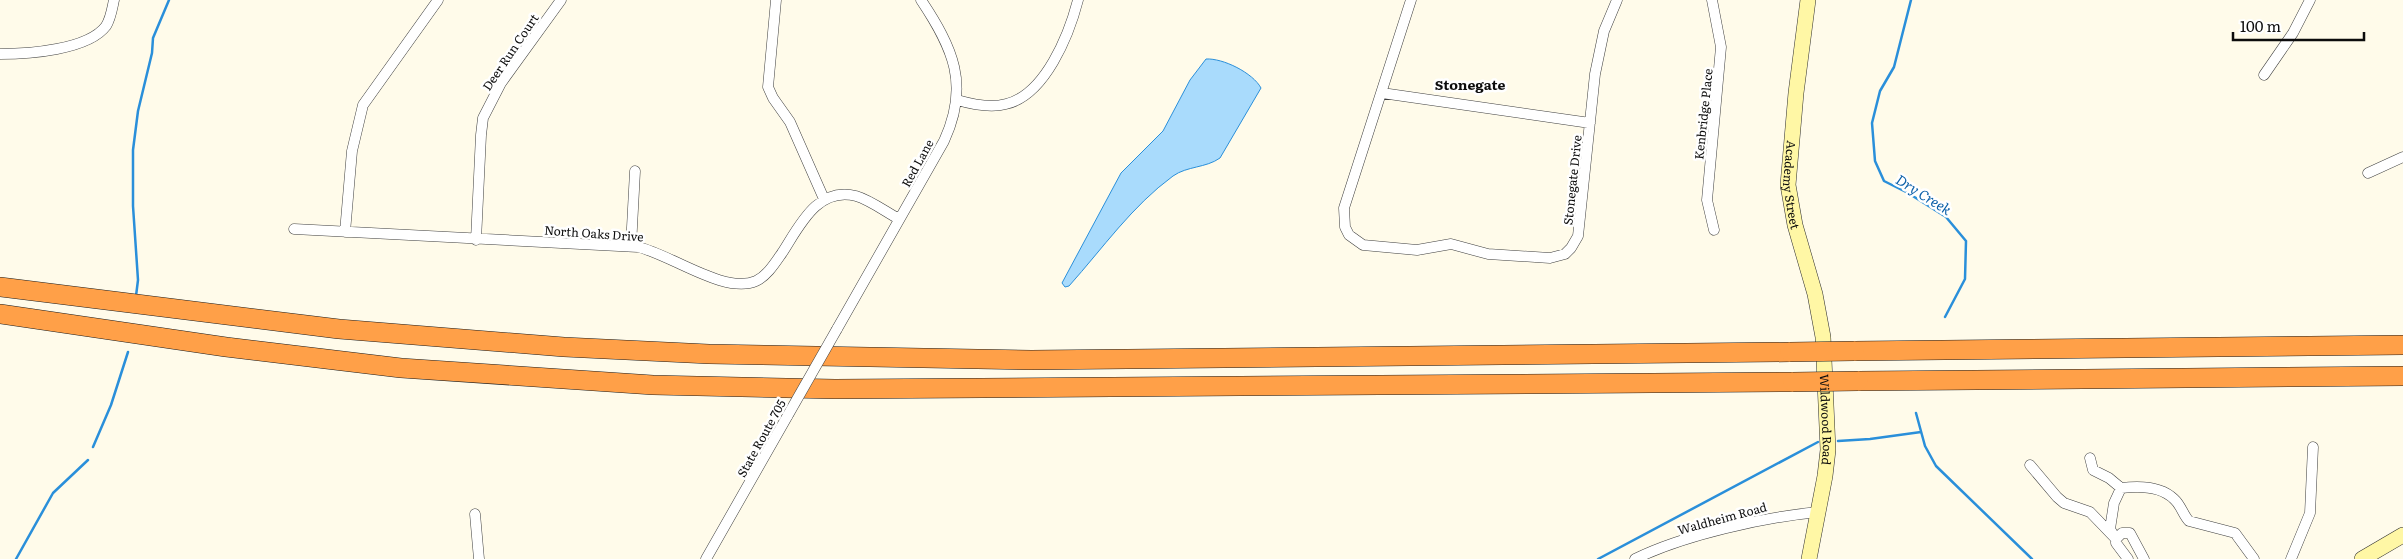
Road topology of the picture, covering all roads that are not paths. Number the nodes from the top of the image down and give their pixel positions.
1 (114, 0) edge
2 (438, 0) edge
3 (561, 0) edge
4 (776, 0) edge
5 (921, 0) edge
6 (1078, 0) edge
7 (1412, 0) edge
8 (1617, 0) edge
9 (1712, 0) edge
10 (1808, 0) edge
11 (2310, 0) edge
12 (0, 54) edge
13 (2264, 74) dead end
14 (1382, 93) junction
15 (956, 100) junction
16 (1590, 123) junction
17 (2403, 157) edge
18 (636, 171) dead end
19 (2368, 173) dead end
20 (824, 199) junction
21 (899, 220) junction
22 (294, 229) dead end
23 (1714, 230) dead end
24 (344, 232) junction
25 (476, 240) junction
26 (632, 246) junction
27 (0, 287) edge
28 (0, 314) edge
29 (837, 329) joint
30 (1823, 337) joint
31 (2403, 345) edge
32 (2403, 376) edge
33 (2314, 448) dead end
34 (2090, 458) dead end
35 (2030, 465) dead end
36 (2121, 488) junction
37 (1819, 512) junction
38 (475, 514) dead end
39 (2403, 535) edge
40 (2116, 539) junction
41 (479, 559) edge
42 (706, 559) edge
43 (1635, 559) edge
44 (1809, 559) edge
45 (2128, 559) edge
46 (2144, 559) edge
47 (2254, 559) edge
48 (2291, 559) edge
49 (2362, 559) edge

1 - 12 street
2 - 24 street
3 - 25 street, Deer Run Court
4 - 20 street
5 - 15 street, Red Lane
6 - 15 street
7 - 14 street, Stonegate Drive
8 - 16 street, Stonegate Drive
9 - 23 street, Kenbridge Place
10 - 30 street, Academy Street
11 - 13 street
14 - 16 street
14 - 16 street, Stonegate Drive
15 - 21 street, Red Lane
17 - 19 street
18 - 26 street
20 - 21 street
20 - 26 street, North Oaks Drive
21 - 29 street, Red Lane
22 - 24 street, North Oaks Drive
24 - 25 street, North Oaks Drive
25 - 26 street, North Oaks Drive
27 - 31 highway, bridge
28 - 32 highway, bridge
29 - 42 street, State Route 705, bridge
30 - 37 street, Wildwood Road
33 - 48 street
34 - 36 street
35 - 40 street
36 - 40 street
36 - 47 street
37 - 43 street, Waldheim Road
37 - 44 street, Wildwood Road
38 - 41 street
39 - 49 street
40 - 45 street
40 - 46 street

